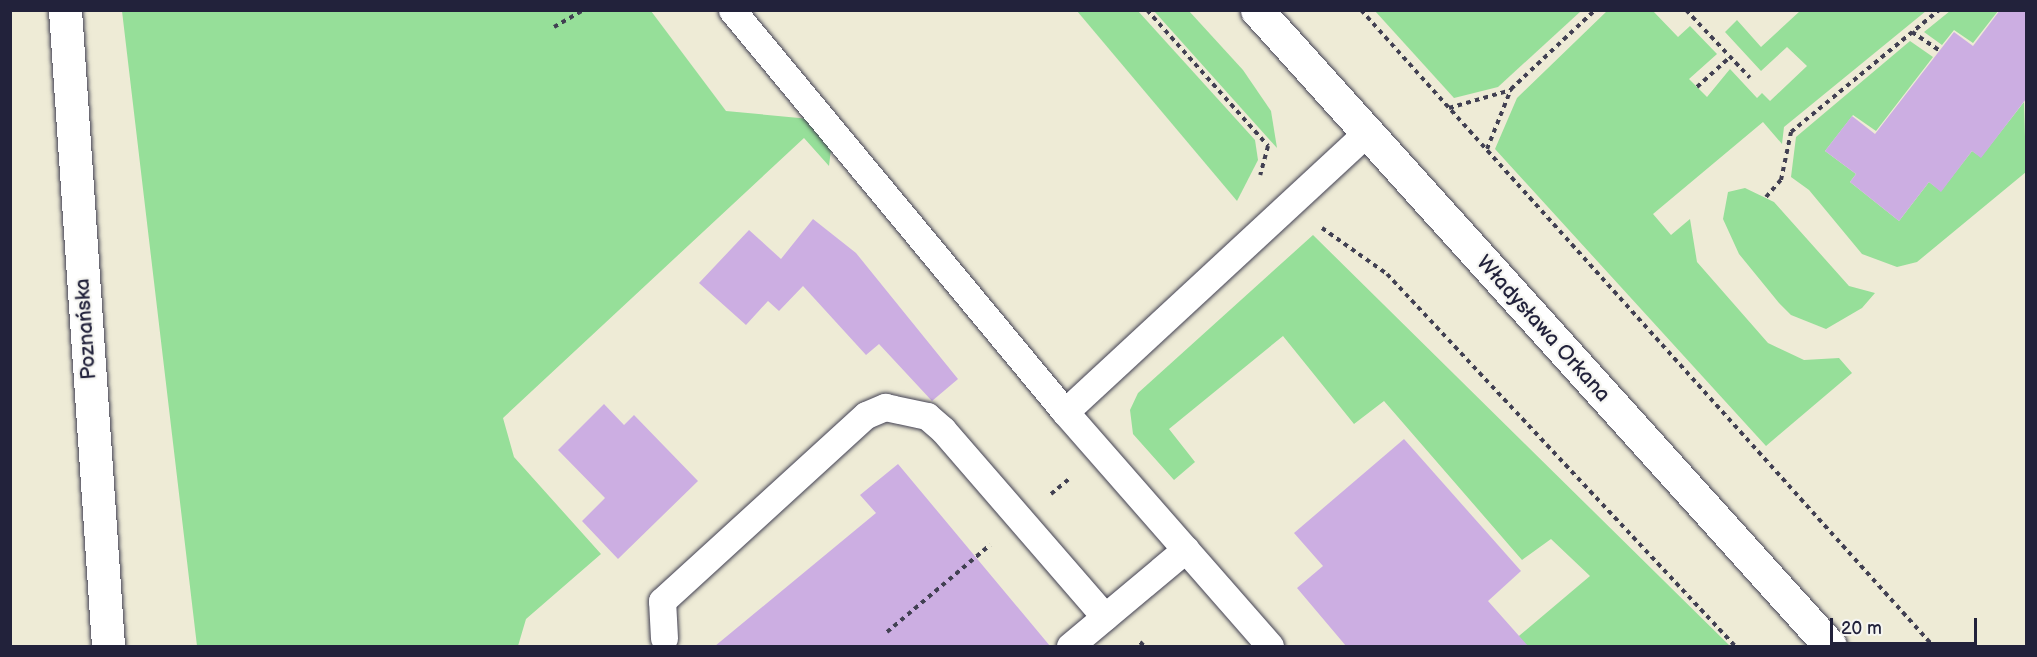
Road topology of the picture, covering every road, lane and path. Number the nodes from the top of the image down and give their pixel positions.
1 (65, 10) edge
2 (584, 10) edge
3 (732, 10) edge
4 (1147, 10) edge
5 (1257, 10) edge
6 (1361, 10) edge
7 (1595, 10) edge
8 (1686, 10) edge
9 (1939, 10) edge
10 (554, 27) dead end
11 (1912, 32) junction
12 (1940, 51) dead end
13 (1730, 57) junction
14 (1750, 78) dead end
15 (1697, 87) dead end
16 (1511, 89) junction
17 (1448, 108) junction
18 (1366, 133) junction
19 (1487, 149) junction
20 (1766, 197) dead end
21 (1283, 207) junction
22 (1065, 412) junction
23 (987, 548) dead end
24 (1186, 549) junction
25 (1105, 617) junction
26 (887, 632) dead end
27 (664, 638) dead end
28 (1140, 642) dead end
29 (108, 646) edge
30 (1070, 646) edge
31 (1144, 646) edge
32 (1270, 646) edge
33 (1735, 646) edge
34 (1830, 646) edge
35 (1933, 646) edge

1 - 29 street, Poznańska
2 - 10 path
3 - 22 lane
4 - 21 path
5 - 18 street, Władysława Orkana
6 - 17 path
7 - 16 path
8 - 13 path
9 - 11 path
11 - 12 path
11 - 20 path
13 - 14 path
13 - 15 path
16 - 17 path
16 - 19 path
17 - 19 path
18 - 21 lane
18 - 34 street, Władysława Orkana
19 - 35 path
21 - 22 lane
21 - 33 path
22 - 24 lane
23 - 26 path
24 - 25 lane
24 - 32 lane
25 - 27 lane
25 - 30 lane
28 - 31 path

